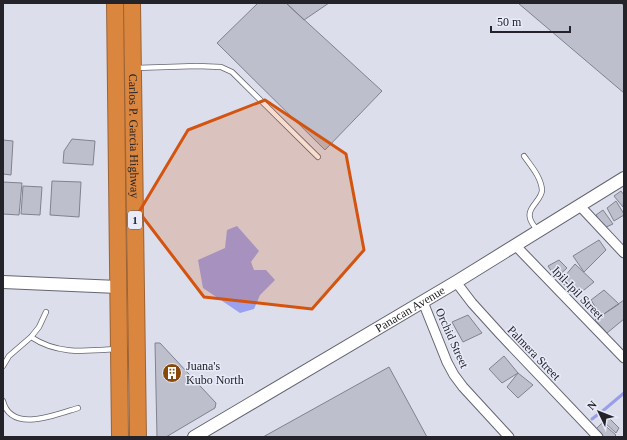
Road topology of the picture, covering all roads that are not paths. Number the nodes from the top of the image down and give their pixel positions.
1 (115, 3) edge
2 (132, 3) edge
3 (133, 68) junction
4 (524, 156) dead end
5 (318, 157) dead end
6 (624, 178) edge
7 (117, 195) junction
8 (135, 196) junction
9 (580, 205) junction
10 (538, 231) junction
11 (515, 245) junction
12 (624, 253) edge
13 (3, 282) edge
14 (456, 282) junction
15 (118, 288) junction
16 (423, 302) junction
17 (46, 312) dead end
18 (31, 337) junction
19 (119, 348) junction
20 (624, 358) edge
21 (3, 366) edge
22 (137, 382) junction
23 (119, 383) junction
24 (3, 401) edge
25 (78, 408) dead end
26 (120, 437) edge
27 (138, 437) edge
28 (194, 437) edge
29 (509, 437) edge
30 (598, 437) edge

1 - 7 highway, Carlos P. Garcia Highway / 1
2 - 3 highway, Carlos P. Garcia Highway / 1
3 - 5 lane
3 - 8 highway, Carlos P. Garcia Highway / 1
4 - 10 lane
6 - 9 street, Panacan Avenue
7 - 8 highway
7 - 15 highway, Carlos P. Garcia Highway / 1
8 - 22 highway, Carlos P. Garcia Highway / 1
9 - 10 street, Panacan Avenue
9 - 12 street
10 - 11 street, Panacan Avenue
11 - 14 street, Panacan Avenue
11 - 20 street, Ipil-Ipil Street
13 - 15 street
14 - 16 street, Panacan Avenue
14 - 30 street, Palmera Street
15 - 19 highway, Carlos P. Garcia Highway / 1
16 - 28 street, Panacan Avenue
16 - 29 street, Orchid Street
17 - 18 lane
18 - 19 lane
18 - 21 lane
19 - 23 highway, Carlos P. Garcia Highway / 1
22 - 23 highway
22 - 27 highway, Carlos P. Garcia Highway / 1
23 - 26 highway, Carlos P. Garcia Highway / 1
24 - 25 lane

